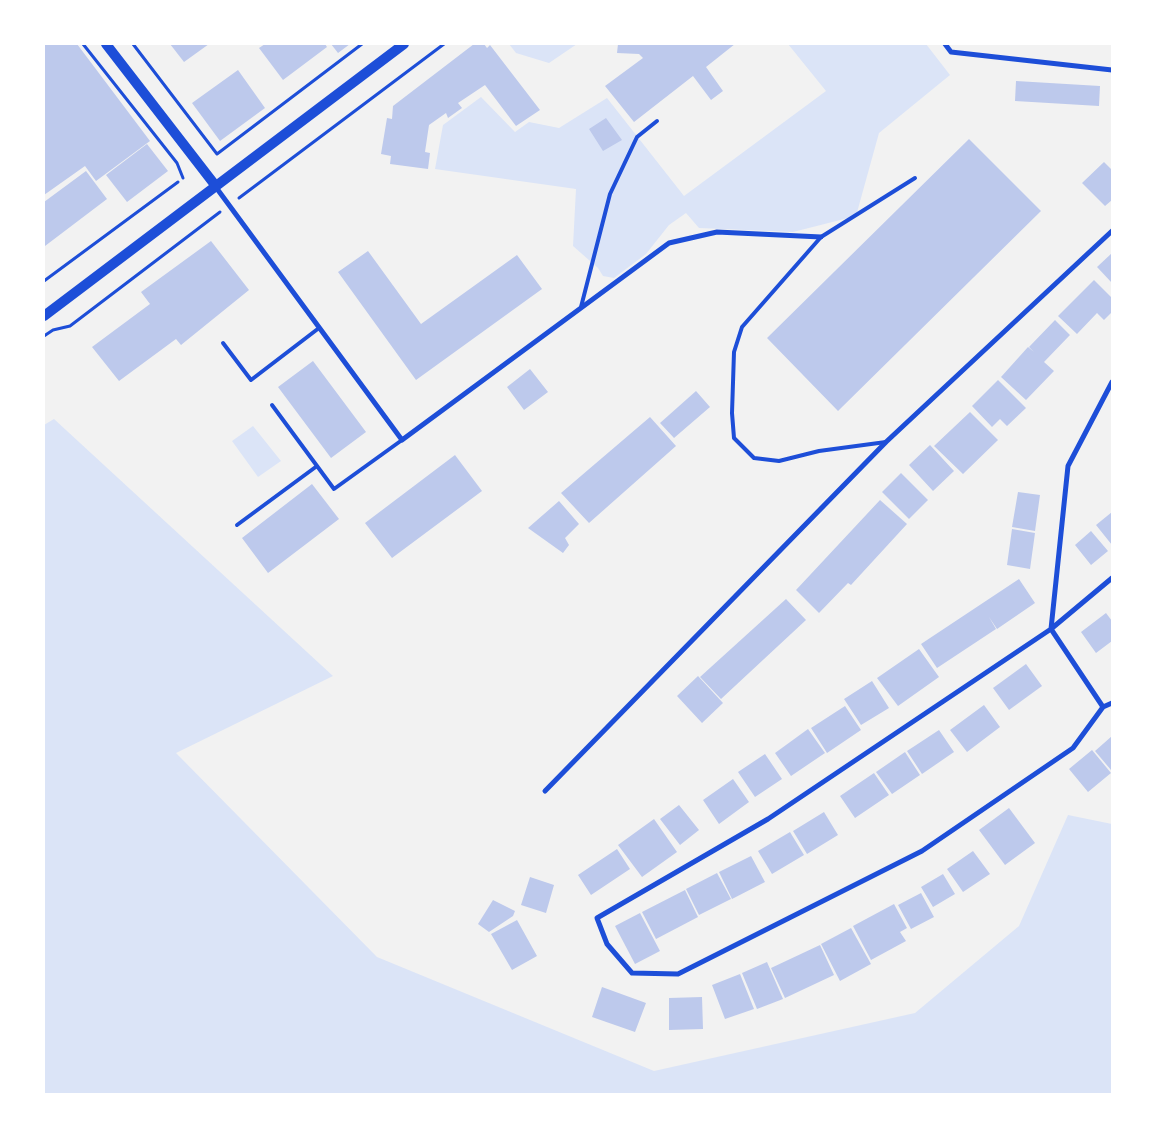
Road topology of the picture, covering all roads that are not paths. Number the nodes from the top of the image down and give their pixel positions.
1 (106, 44) edge
2 (404, 44) edge
3 (945, 44) edge
4 (1112, 70) edge
5 (657, 121) dead end
6 (915, 178) dead end
7 (215, 185) junction
8 (1112, 231) edge
9 (821, 237) junction
10 (581, 309) junction
11 (44, 316) edge
12 (319, 328) junction
13 (223, 343) dead end
14 (1112, 382) edge
15 (272, 405) dead end
16 (402, 440) junction
17 (886, 442) junction
18 (317, 466) junction
19 (237, 525) dead end
20 (1112, 578) edge
21 (1051, 629) junction
22 (1112, 703) edge
23 (1103, 707) junction
24 (545, 791) dead end

1 - 7 main road
2 - 7 main road
3 - 4 street
5 - 10 lane
6 - 9 lane
7 - 11 main road
7 - 12 street
8 - 17 street
9 - 10 street
9 - 17 lane
10 - 16 street
12 - 13 lane
12 - 16 street
14 - 21 street
15 - 18 lane
16 - 18 lane
17 - 24 street
18 - 19 lane
20 - 21 street
21 - 23 street
21 - 23 street
22 - 23 street

